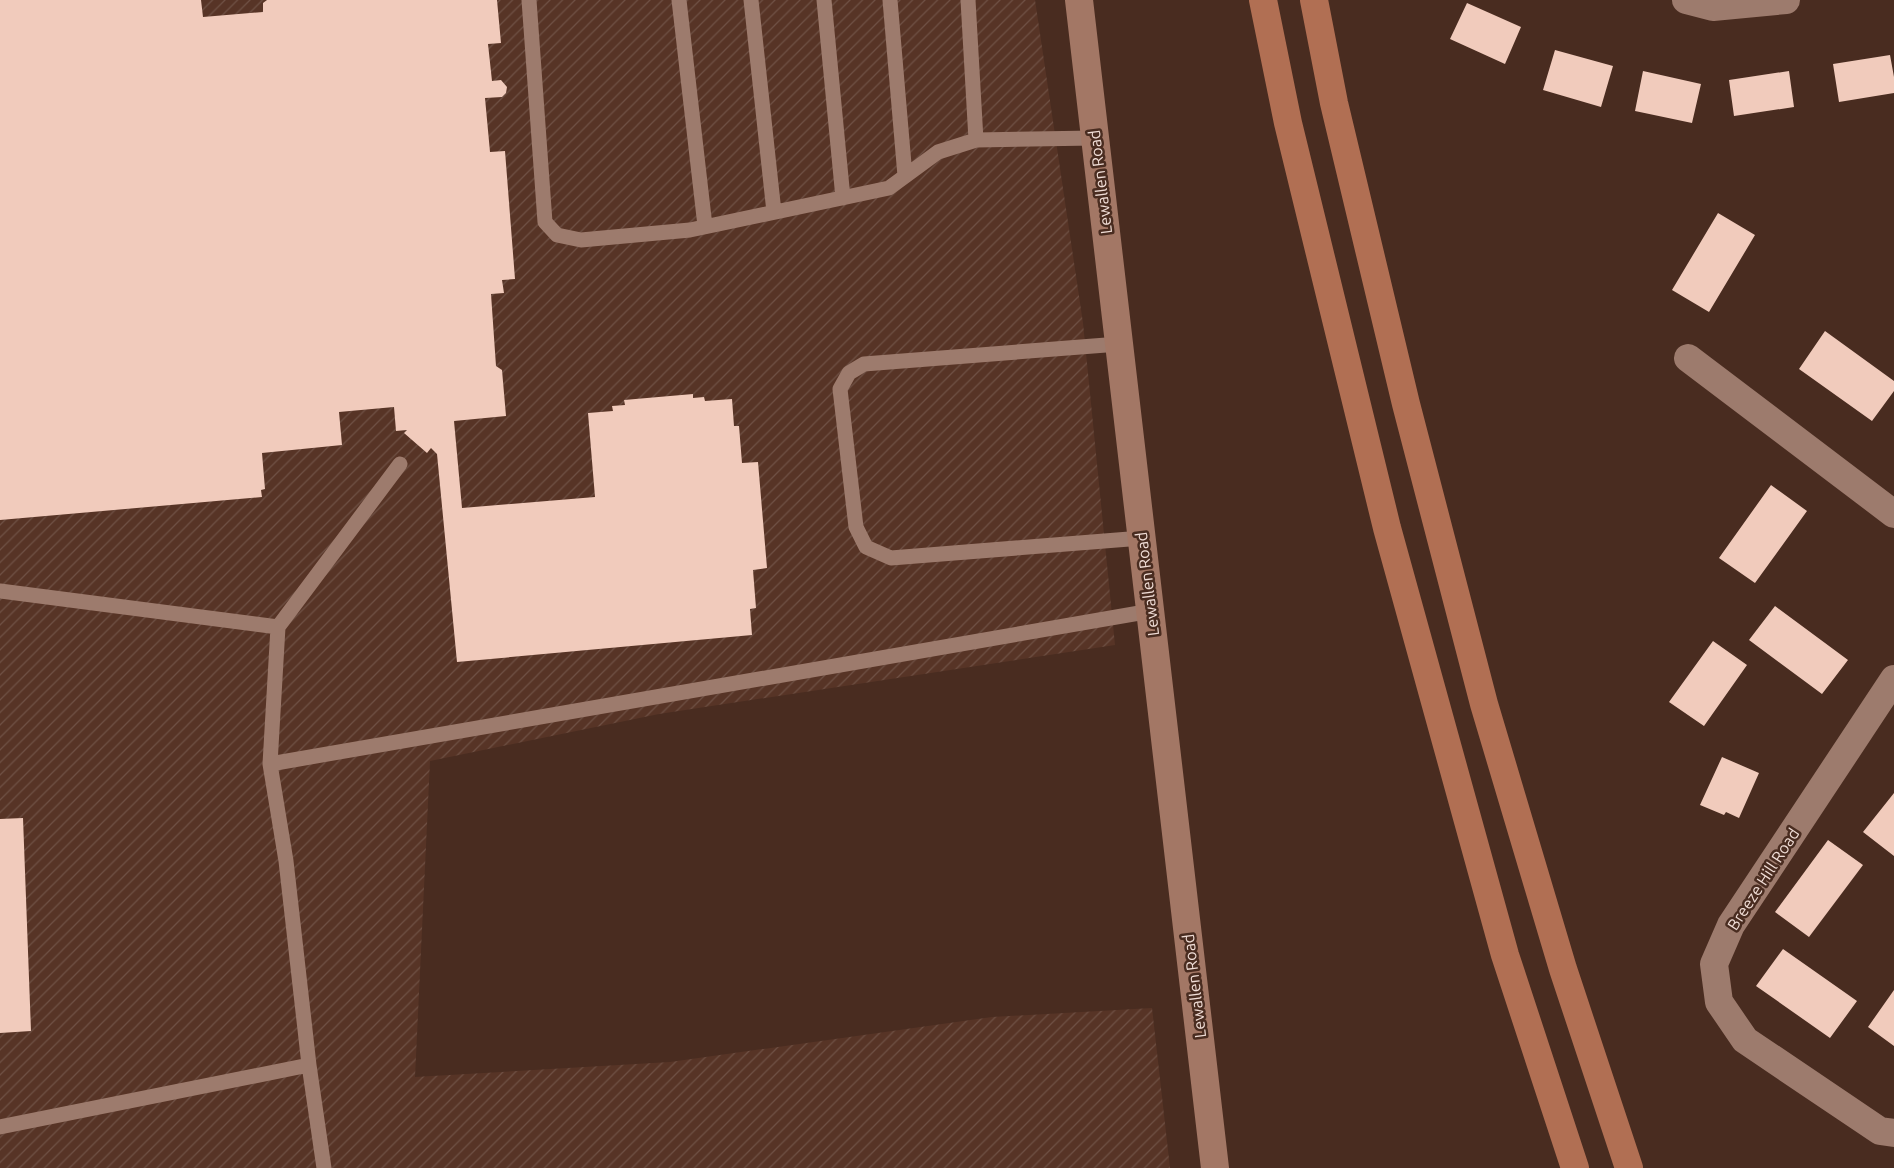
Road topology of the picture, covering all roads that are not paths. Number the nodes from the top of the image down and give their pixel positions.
1 (529, 0) edge
2 (679, 0) edge
3 (751, 0) edge
4 (824, 0) edge
5 (890, 0) edge
6 (968, 0) edge
7 (1079, 0) edge
8 (1263, 0) edge
9 (1314, 0) edge
10 (1686, 0) edge
11 (1786, 0) edge
12 (1095, 138) junction
13 (976, 140) junction
14 (906, 176) junction
15 (843, 198) junction
16 (774, 212) junction
17 (705, 226) junction
18 (1120, 344) junction
19 (1688, 358) dead end
20 (400, 464) dead end
21 (1894, 514) edge
22 (1142, 538) junction
23 (0, 591) edge
24 (1151, 611) junction
25 (278, 627) junction
26 (1894, 679) edge
27 (270, 764) junction
28 (308, 1065) junction
29 (0, 1127) edge
30 (1894, 1133) edge
31 (324, 1168) edge
32 (1216, 1168) edge
33 (1575, 1168) edge
34 (1629, 1168) edge

1 - 17 lane
2 - 17 lane
3 - 16 lane
4 - 15 lane
5 - 14 lane
6 - 13 lane
7 - 12 street, Lewallen Road
8 - 33 highway
9 - 34 highway
10 - 11 street
12 - 13 lane
12 - 18 street, Lewallen Road
13 - 14 lane
14 - 15 lane
15 - 16 lane
16 - 17 lane
18 - 22 street, Lewallen Road
18 - 22 lane
19 - 21 street
20 - 25 lane
22 - 24 street, Lewallen Road
23 - 25 lane
24 - 27 lane
24 - 32 street, Lewallen Road
25 - 27 lane
26 - 30 street, Breeze Hill Road
27 - 28 lane
28 - 29 lane
28 - 31 lane

